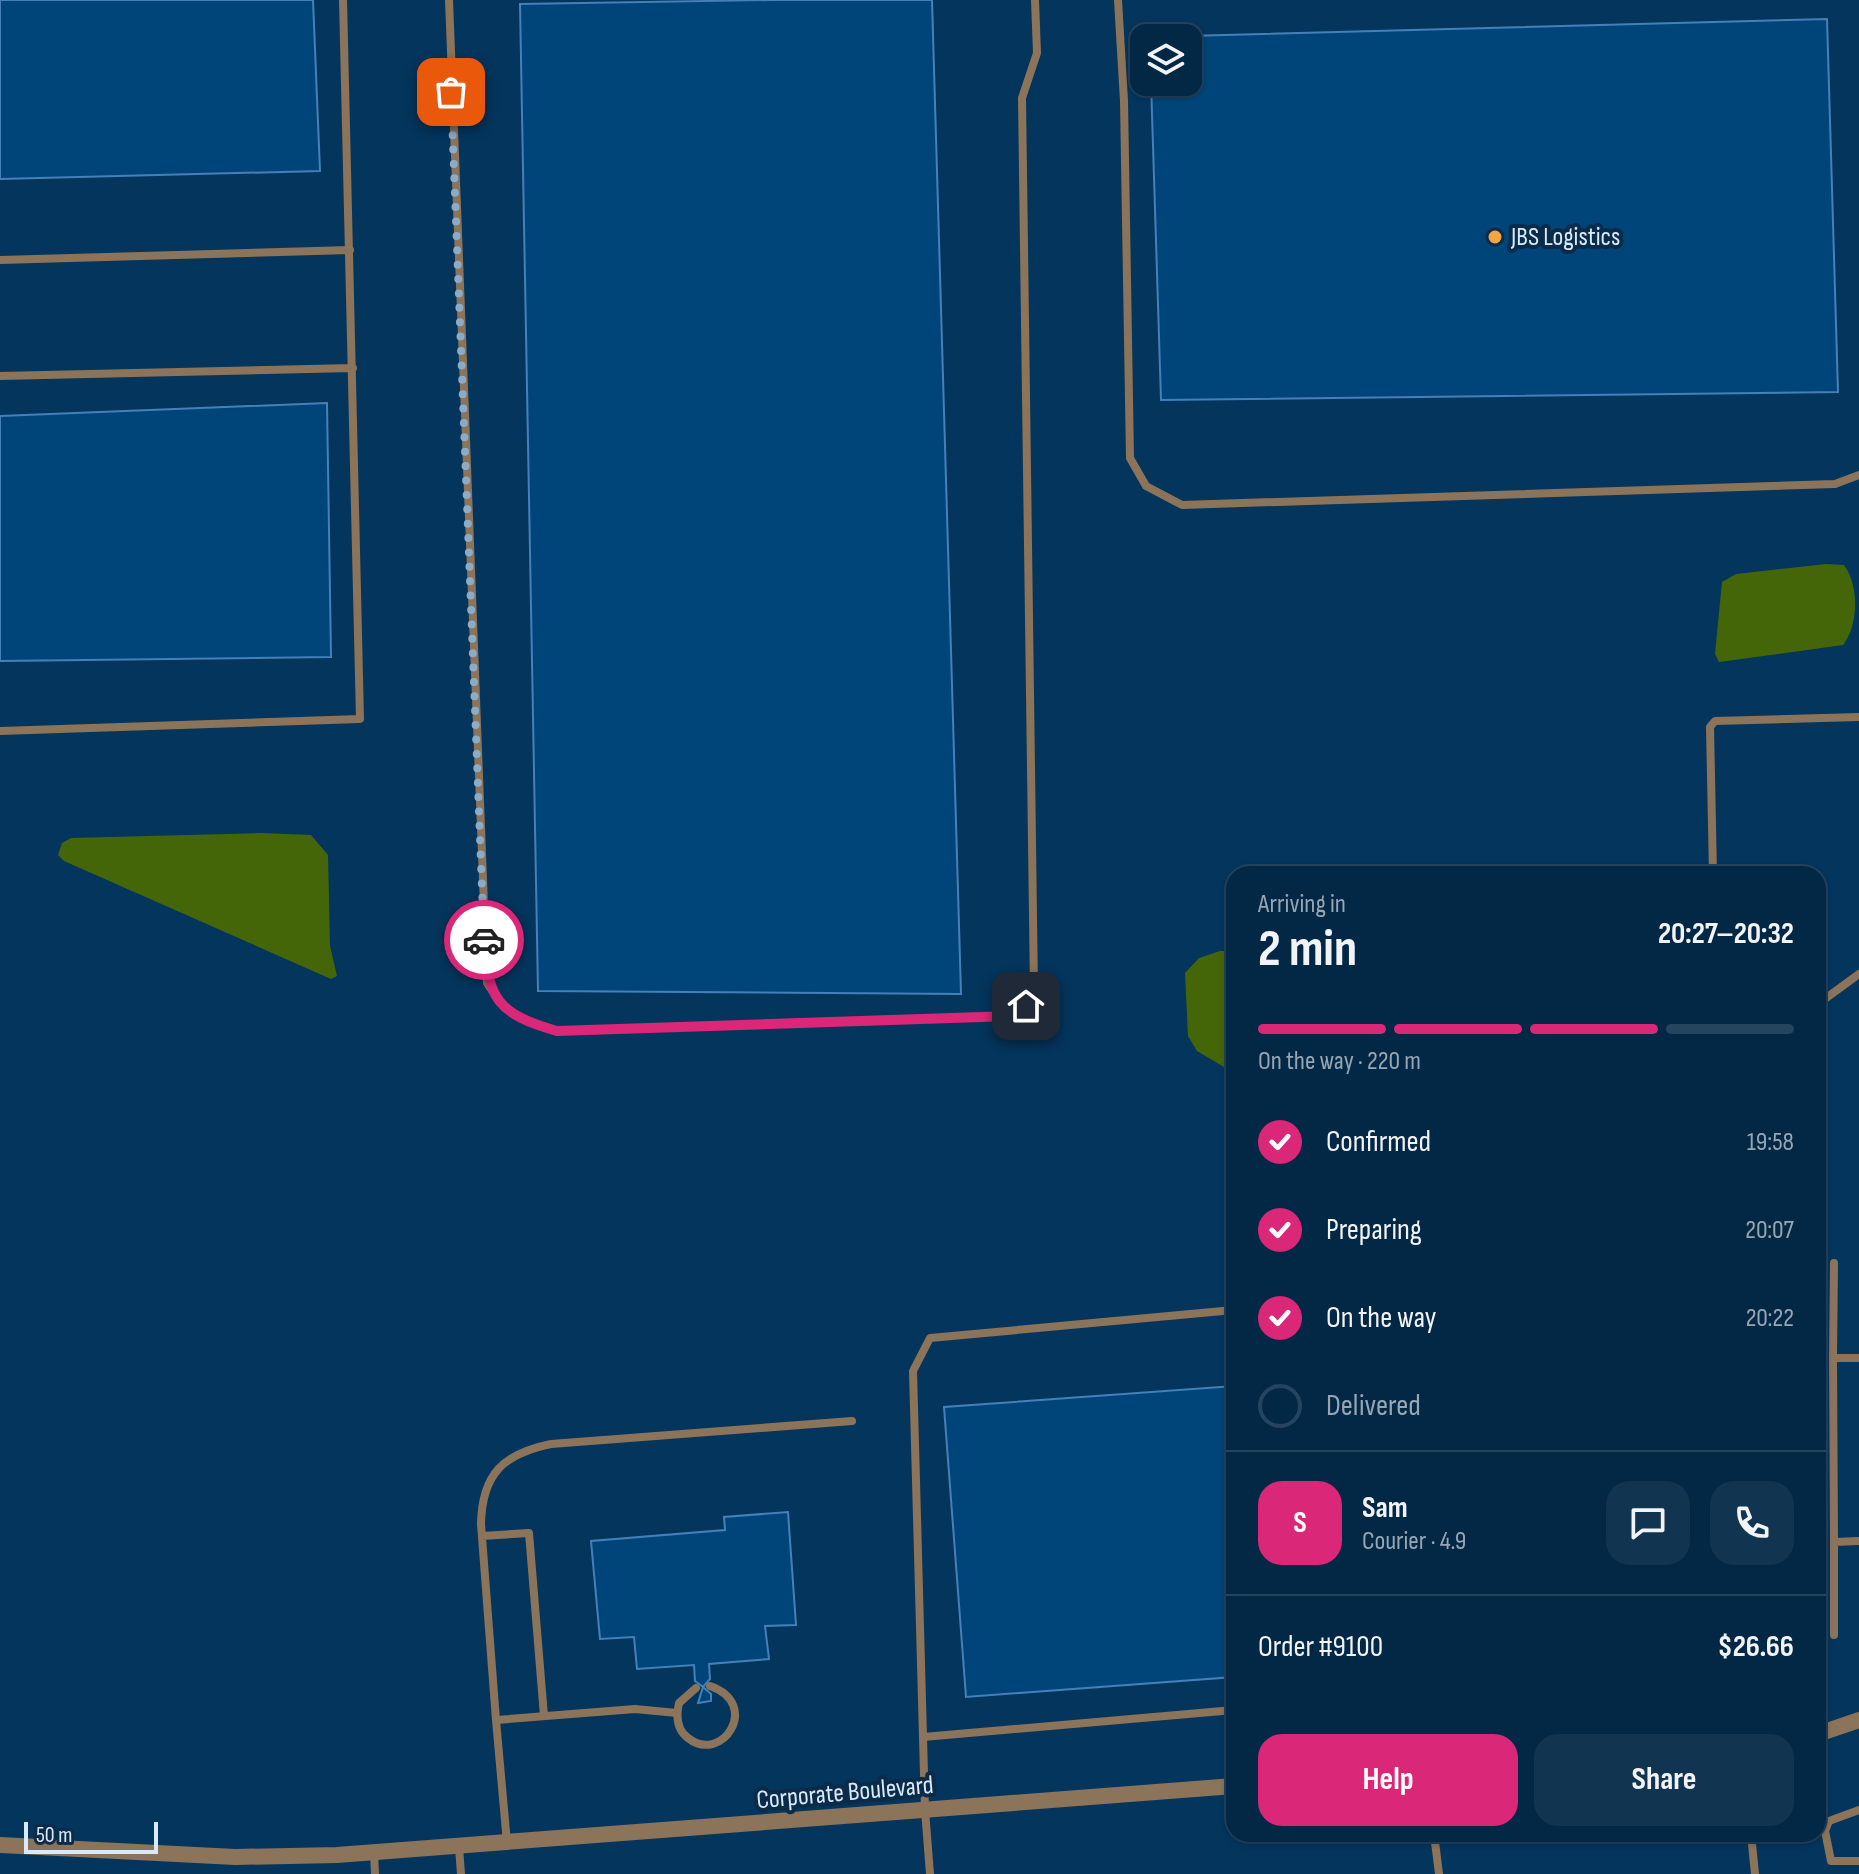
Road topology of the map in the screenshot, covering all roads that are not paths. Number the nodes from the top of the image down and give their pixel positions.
1 (343, 0) edge
2 (449, 0) edge
3 (1035, 0) edge
4 (1118, 0) edge
5 (350, 250) junction
6 (0, 260) edge
7 (353, 368) junction
8 (0, 376) edge
9 (1859, 475) edge
10 (1859, 717) edge
11 (0, 731) edge
12 (1713, 866) edge
13 (1859, 974) edge
14 (1826, 998) edge
15 (1834, 1263) dead end
16 (1226, 1311) edge
17 (1833, 1358) junction
18 (1859, 1358) edge
19 (852, 1421) dead end
20 (482, 1536) junction
21 (1859, 1541) edge
22 (1834, 1542) junction
23 (1834, 1635) dead end
24 (710, 1686) dead end
25 (696, 1688) dead end
26 (1226, 1711) edge
27 (677, 1713) junction
28 (544, 1716) junction
29 (496, 1720) junction
30 (1859, 1720) edge
31 (1826, 1731) edge
32 (923, 1737) junction
33 (1226, 1787) edge
34 (925, 1810) junction
35 (1859, 1810) edge
36 (1826, 1828) edge
37 (1826, 1836) edge
38 (1435, 1842) edge
39 (1752, 1842) edge
40 (507, 1844) junction
41 (0, 1845) edge
42 (459, 1847) junction
43 (374, 1853) junction
44 (1859, 1861) edge
45 (375, 1874) edge
46 (461, 1874) edge
47 (930, 1874) edge
48 (1439, 1874) edge
49 (1755, 1874) edge

1 - 5 lane
2 - 3 lane
4 - 9 lane
5 - 6 lane
5 - 7 lane
7 - 8 lane
7 - 11 lane
10 - 12 lane
13 - 14 lane
15 - 17 lane
16 - 32 lane
17 - 18 lane
17 - 22 lane
19 - 20 lane
20 - 28 lane
20 - 29 lane
21 - 22 lane
22 - 23 lane
24 - 27 lane
25 - 27 lane
26 - 32 lane
27 - 28 lane
28 - 29 lane
29 - 40 lane
30 - 31 street
32 - 34 lane
33 - 34 street, Corporate Boulevard
34 - 40 street, Corporate Boulevard
34 - 47 lane
35 - 36 lane
37 - 44 lane
38 - 48 lane
39 - 49 lane
40 - 42 street, Corporate Boulevard
41 - 43 street, Corporate Boulevard
42 - 43 street, Corporate Boulevard
42 - 46 lane
43 - 45 lane

